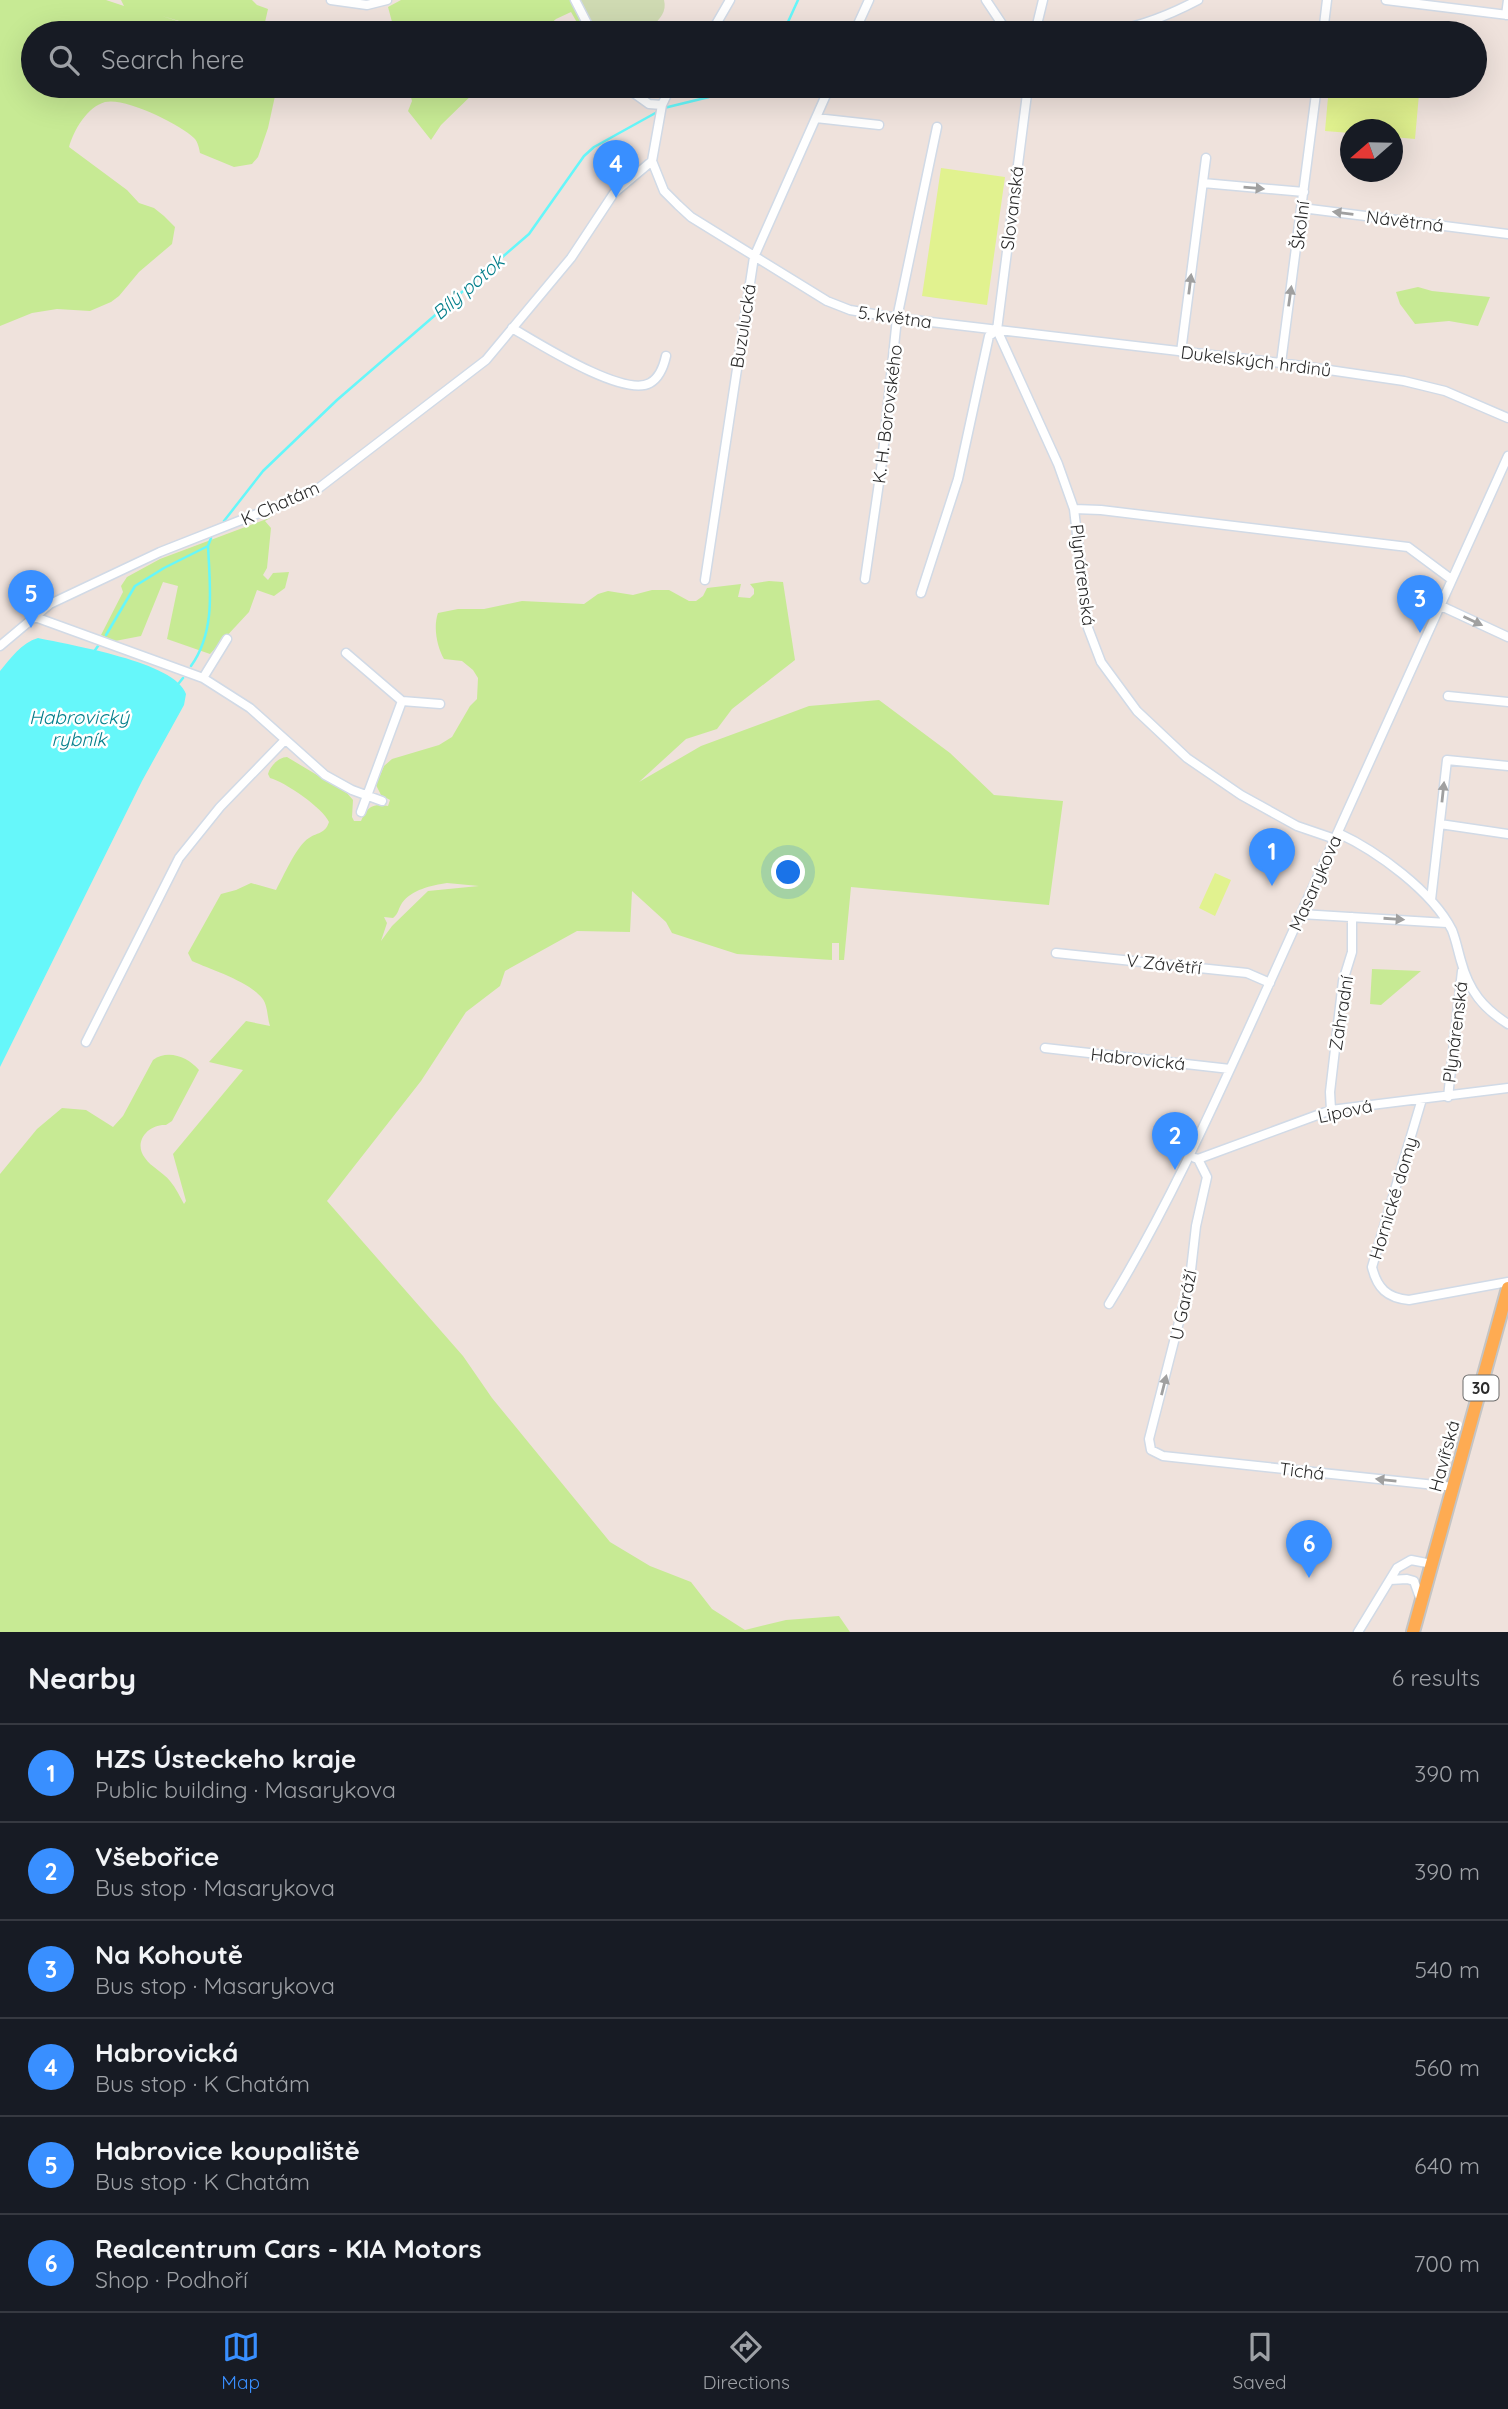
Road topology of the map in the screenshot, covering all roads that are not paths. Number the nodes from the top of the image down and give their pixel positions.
1 (331, 0) edge
2 (387, 0) edge
3 (575, 0) edge
4 (730, 0) edge
5 (869, 0) edge
6 (986, 0) edge
7 (1043, 0) edge
8 (1198, 0) edge
9 (1327, 0) edge
10 (1386, 0) edge
11 (1508, 0) edge
12 (1507, 15) edge
13 (586, 21) edge
14 (718, 21) edge
15 (859, 21) edge
16 (1000, 21) edge
17 (1038, 21) edge
18 (1151, 21) edge
19 (1324, 21) edge
20 (641, 98) edge
21 (665, 98) edge
22 (825, 98) edge
23 (1026, 98) edge
24 (1316, 98) edge
25 (662, 105) junction
26 (816, 118) junction
27 (879, 125) dead end
28 (937, 127) dead end
29 (1206, 158) dead end
30 (652, 160) junction
31 (1203, 183) junction
32 (1304, 192) junction
33 (1302, 208) junction
34 (1508, 234) edge
35 (754, 257) junction
36 (897, 318) junction
37 (512, 328) junction
38 (997, 330) junction
39 (1181, 352) junction
40 (666, 356) dead end
41 (1281, 363) junction
42 (1508, 418) edge
43 (1508, 456) edge
44 (1074, 509) junction
45 (865, 579) dead end
46 (1451, 579) junction
47 (705, 580) dead end
48 (921, 593) dead end
49 (1439, 605) junction
50 (35, 617) junction
51 (1508, 636) edge
52 (228, 639) dead end
53 (0, 646) edge
54 (346, 653) dead end
55 (202, 678) junction
56 (1448, 696) dead end
57 (402, 701) junction
58 (1508, 702) edge
59 (440, 704) dead end
60 (284, 741) junction
61 (1508, 766) edge
62 (367, 796) junction
63 (382, 801) dead end
64 (361, 812) dead end
65 (1440, 824) junction
66 (1508, 834) edge
67 (1336, 836) junction
68 (1431, 900) junction
69 (1301, 914) junction
70 (1353, 916) junction
71 (1447, 923) junction
72 (1056, 953) dead end
73 (1463, 968) junction
74 (1270, 983) junction
75 (1508, 1024) edge
76 (86, 1042) dead end
77 (1045, 1048) dead end
78 (1230, 1069) junction
79 (1508, 1088) edge
80 (1448, 1097) junction
81 (1422, 1099) junction
82 (1331, 1110) junction
83 (1189, 1156) junction
84 (1198, 1159) junction
85 (1508, 1282) edge
86 (1508, 1288) edge
87 (1110, 1304) dead end
88 (1151, 1450) joint
89 (1454, 1487) junction
90 (1432, 1564) junction
91 (1390, 1580) junction
92 (1421, 1601) junction
93 (1358, 1632) edge
94 (1413, 1632) edge

1 - 2 street
3 - 13 street
4 - 14 street
5 - 15 street
6 - 16 street
7 - 17 street
8 - 18 street
9 - 19 street
10 - 12 street
11 - 12 street
20 - 25 street
21 - 25 street
22 - 26 street, Buzulucká
23 - 38 street, Slovanská
24 - 32 street, Školní
25 - 30 street
26 - 27 street
26 - 35 street, Buzulucká
28 - 36 street, K. H. Borovského
29 - 31 street
30 - 35 street, 5. května
30 - 37 street, K Chatám
31 -> 32 street
39 -> 31 street
32 - 33 street, Školní
34 -> 33 street, Návětrná
41 -> 33 street, Školní
35 - 36 street, 5. května
35 - 47 street, Buzulucká
36 - 38 street, 5. května
36 - 45 street, K. H. Borovského
37 - 40 street
37 - 50 street, K Chatám
38 - 39 street, Dukelských hrdinů
38 - 44 street, Plynárenská
38 - 48 street
39 - 41 street, Dukelských hrdinů
41 - 42 street, Dukelských hrdinů
43 - 46 street, Masarykova
44 - 46 street
44 - 67 street, Plynárenská
46 - 49 street, Masarykova
49 -> 51 street
49 - 67 street, Masarykova
50 - 53 street, K Chatám
50 - 55 street
52 - 55 street
54 - 57 street
55 - 60 street
56 - 58 street
57 - 59 street
57 - 62 street
60 - 62 street
60 - 76 street
65 -> 61 street
62 - 63 street
62 - 64 street
65 - 66 street
65 - 68 street
67 - 68 street, Plynárenská
67 - 69 street, Masarykova
68 - 71 street, Plynárenská
69 - 70 street
69 - 74 street, Masarykova
70 -> 71 street
70 - 82 street, Zahradní
71 - 73 street, Plynárenská
72 - 74 street, V Závětří
73 - 75 street, Plynárenská
73 - 80 street, Plynárenská
74 - 78 street, Masarykova
77 - 78 street, Habrovická
78 - 83 street, Masarykova
79 - 80 street, Lipová
80 - 81 street, Lipová
81 - 82 street, Lipová
81 - 85 street, Hornické domy
82 - 84 street, Lipová
83 - 84 street
83 - 87 street, Masarykova
88 -> 84 street, U Garáží
86 - 89 main road, Havířská / 30
89 -> 88 street, Tichá
89 - 90 main road, Havířská / 30
90 - 91 street
90 - 92 main road, Havířská / 30
91 - 92 street
91 - 93 street
92 - 94 main road, Havířská / 30

